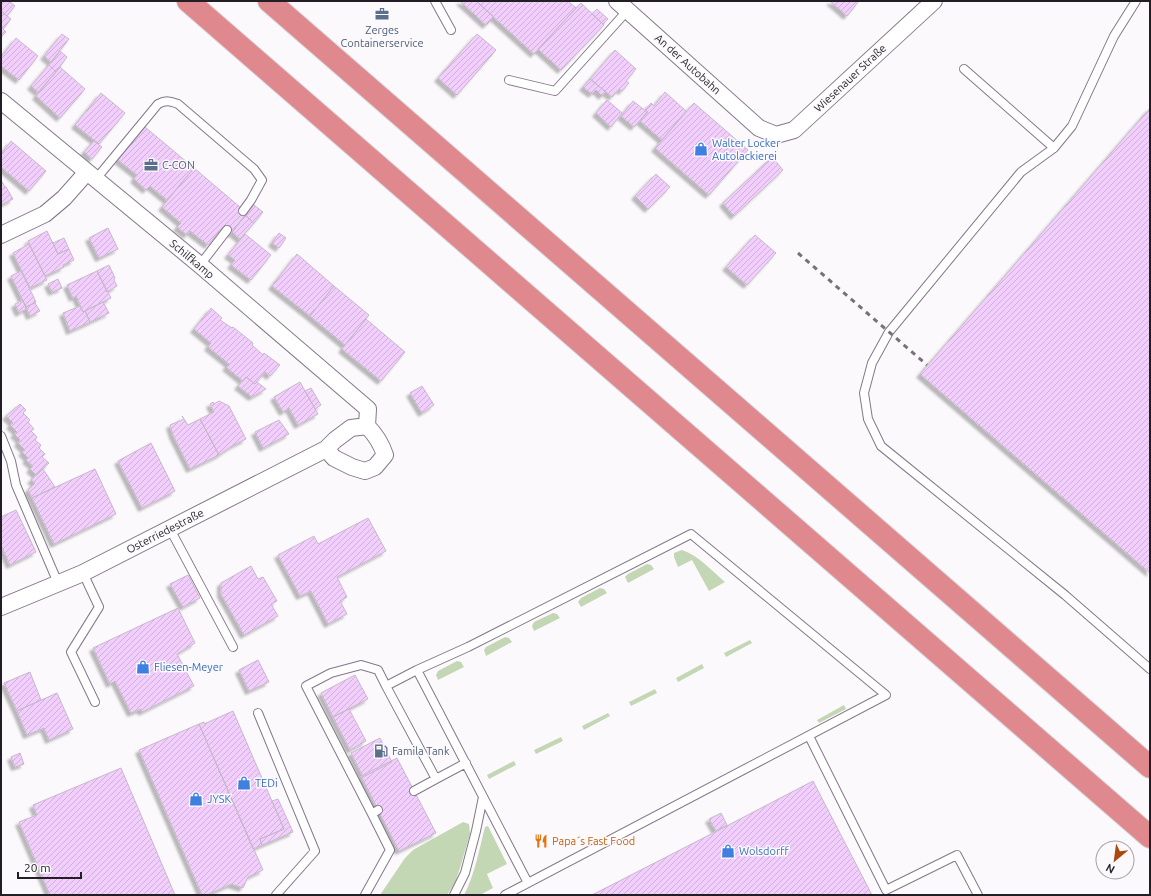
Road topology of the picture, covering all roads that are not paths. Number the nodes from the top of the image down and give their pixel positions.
1 (188, 1) edge
2 (269, 1) edge
3 (435, 1) edge
4 (934, 1) edge
5 (1136, 1) edge
6 (622, 6) edge
7 (451, 30) dead end
8 (964, 68) dead end
9 (509, 80) dead end
10 (1, 101) edge
11 (759, 128) joint
12 (1054, 148) junction
13 (92, 176) junction
14 (243, 210) dead end
15 (227, 230) dead end
16 (1, 235) edge
17 (200, 265) junction
18 (367, 426) junction
19 (1, 436) edge
20 (326, 449) junction
21 (170, 529) junction
22 (83, 573) junction
23 (58, 584) junction
24 (1, 607) edge
25 (233, 647) dead end
26 (1150, 669) edge
27 (417, 670) junction
28 (386, 686) junction
29 (95, 702) dead end
30 (258, 713) dead end
31 (809, 736) junction
32 (466, 763) junction
33 (1150, 767) edge
34 (436, 779) junction
35 (414, 791) dead end
36 (484, 797) junction
37 (1150, 837) edge
38 (528, 883) junction
39 (276, 895) edge
40 (365, 895) edge
41 (454, 895) edge
42 (505, 895) edge
43 (978, 895) edge

1 - 37 highway
2 - 33 highway
3 - 7 lane
4 - 11 street, Wiesenauer Straße
5 - 12 lane
6 - 9 lane
6 - 11 street, An der Autobahn
8 - 12 lane
10 - 13 street, Schilfkamp
12 - 26 lane
13 - 14 lane
13 - 16 street
13 - 17 street, Schilfkamp
15 - 17 lane
17 - 18 street, Schilfkamp
18 - 20 street, Osterriedestraße
18 - 20 street
19 - 23 lane
20 - 21 street, Osterriedestraße
21 - 22 street, Osterriedestraße
21 - 25 lane
22 - 23 street, Osterriedestraße
22 - 29 lane
23 - 24 street, Osterriedestraße
27 - 28 lane
27 - 31 lane
27 - 32 lane
28 - 34 lane
28 - 40 lane
30 - 39 lane
31 - 38 lane
31 - 43 lane
32 - 34 lane
32 - 36 lane
34 - 35 lane
36 - 38 lane
36 - 41 lane
38 - 42 lane

